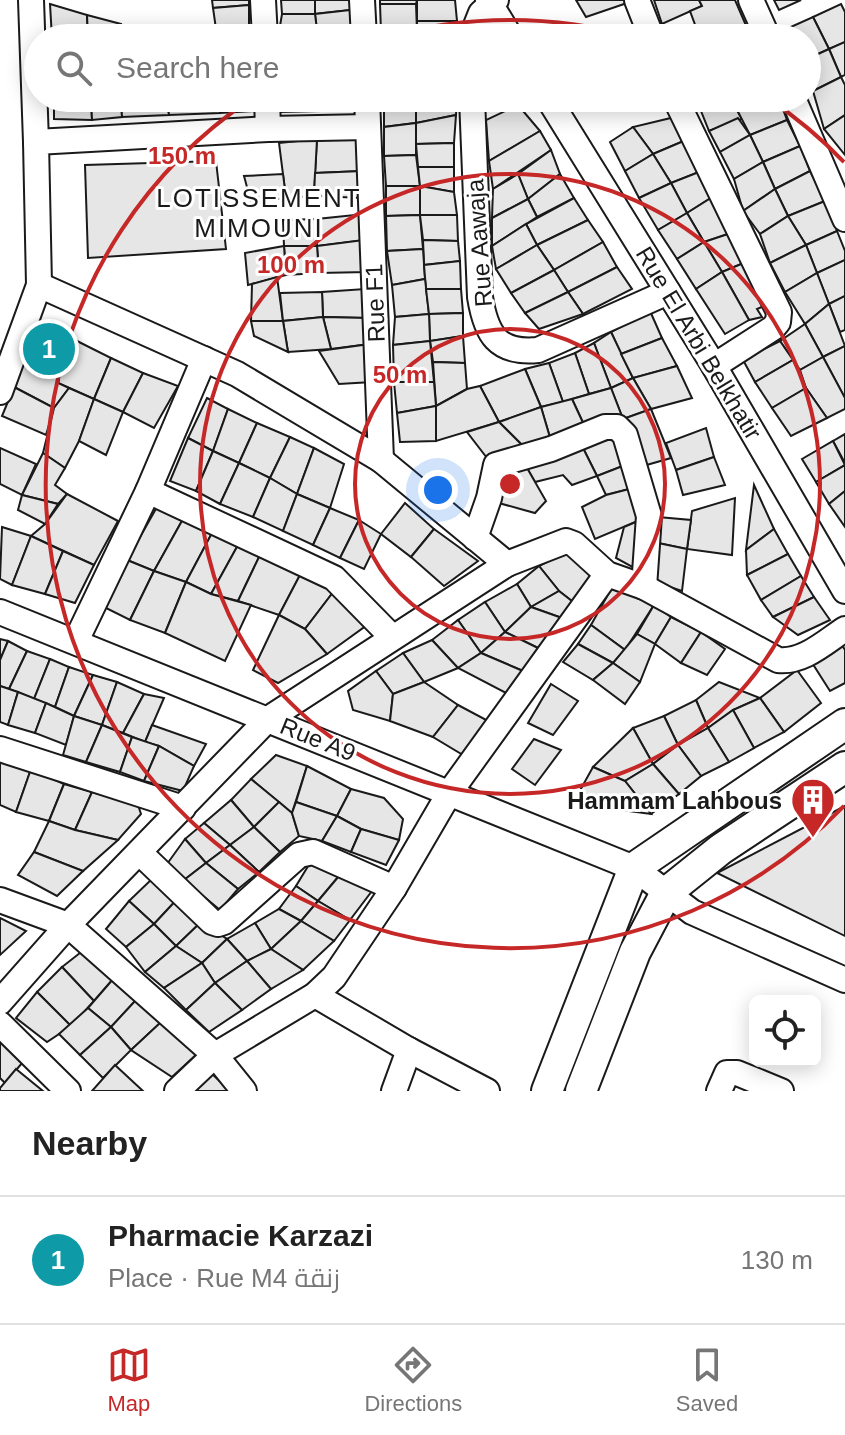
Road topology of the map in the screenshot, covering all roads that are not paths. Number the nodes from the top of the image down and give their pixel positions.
1 (31, 0) edge
2 (263, 0) edge
3 (362, 0) edge
4 (637, 0) edge
5 (751, 0) edge
6 (491, 1) edge
7 (32, 24) edge
8 (264, 24) edge
9 (363, 24) edge
10 (477, 24) edge
11 (503, 24) edge
12 (646, 24) edge
13 (762, 24) edge
14 (35, 112) edge
15 (267, 112) edge
16 (367, 112) edge
17 (473, 112) edge
18 (557, 112) edge
19 (682, 112) edge
20 (800, 112) edge
21 (368, 127) junction
22 (268, 129) junction
23 (36, 142) junction
24 (838, 183) edge
25 (845, 219) edge
26 (39, 285) junction
27 (668, 292) junction
28 (204, 359) junction
29 (714, 366) junction
30 (0, 392) edge
31 (381, 460) junction
32 (148, 491) junction
33 (475, 538) junction
34 (507, 564) junction
35 (607, 574) junction
36 (644, 587) junction
37 (845, 591) edge
38 (0, 612) edge
39 (845, 629) edge
40 (392, 637) junction
41 (76, 641) junction
42 (268, 719) junction
43 (845, 724) edge
44 (0, 749) edge
45 (845, 767) edge
46 (450, 792) junction
47 (183, 808) junction
48 (140, 853) junction
49 (634, 868) junction
50 (394, 888) junction
51 (666, 893) junction
52 (0, 900) edge
53 (68, 925) junction
54 (845, 980) edge
55 (315, 995) junction
56 (0, 1002) edge
57 (0, 1024) edge
58 (409, 1050) junction
59 (215, 1055) junction
60 (68, 1091) edge
61 (177, 1091) edge
62 (244, 1091) edge
63 (394, 1091) edge
64 (487, 1091) edge
65 (547, 1091) edge
66 (581, 1091) edge
67 (719, 1091) edge
68 (781, 1091) edge

1 - 7 street
2 - 8 street
3 - 9 street
4 - 12 street
5 - 13 street
6 - 10 street
6 - 11 street
14 - 23 street
15 - 22 street
16 - 21 street, Rue F1
17 - 27 street, Rue Aawaja
18 - 27 street, Rue El Arbi Belkhatir
19 - 29 street
20 - 24 street
21 - 22 street
21 - 31 street, Rue F1
22 - 23 street
23 - 26 street
24 - 25 street
26 - 28 street
26 - 30 street
27 - 29 street, Rue El Arbi Belkhatir
28 - 31 street
28 - 32 street
29 - 37 street, Rue El Arbi Belkhatir
31 - 33 street
32 - 40 street
32 - 41 street
33 - 34 street
33 - 36 street
34 - 35 street
34 - 40 street
35 - 36 street
35 - 46 street
36 - 39 street
38 - 41 street, Rue A9
40 - 42 street
41 - 42 street, Rue A9
42 - 46 street, Rue A9
42 - 47 street
43 - 49 main road
44 - 47 street
45 - 51 main road
46 - 49 street, Rue A9
46 - 50 street
47 - 48 street
48 - 50 street
48 - 53 street
49 - 51 street, Rue A9
49 - 65 main road
50 - 55 street
51 - 54 street, Rue A9
51 - 66 main road
52 - 53 street
53 - 56 street
53 - 59 street
55 - 58 street
55 - 59 street
57 - 60 street
58 - 63 street
58 - 64 street
59 - 61 street
59 - 62 street
67 - 68 street

